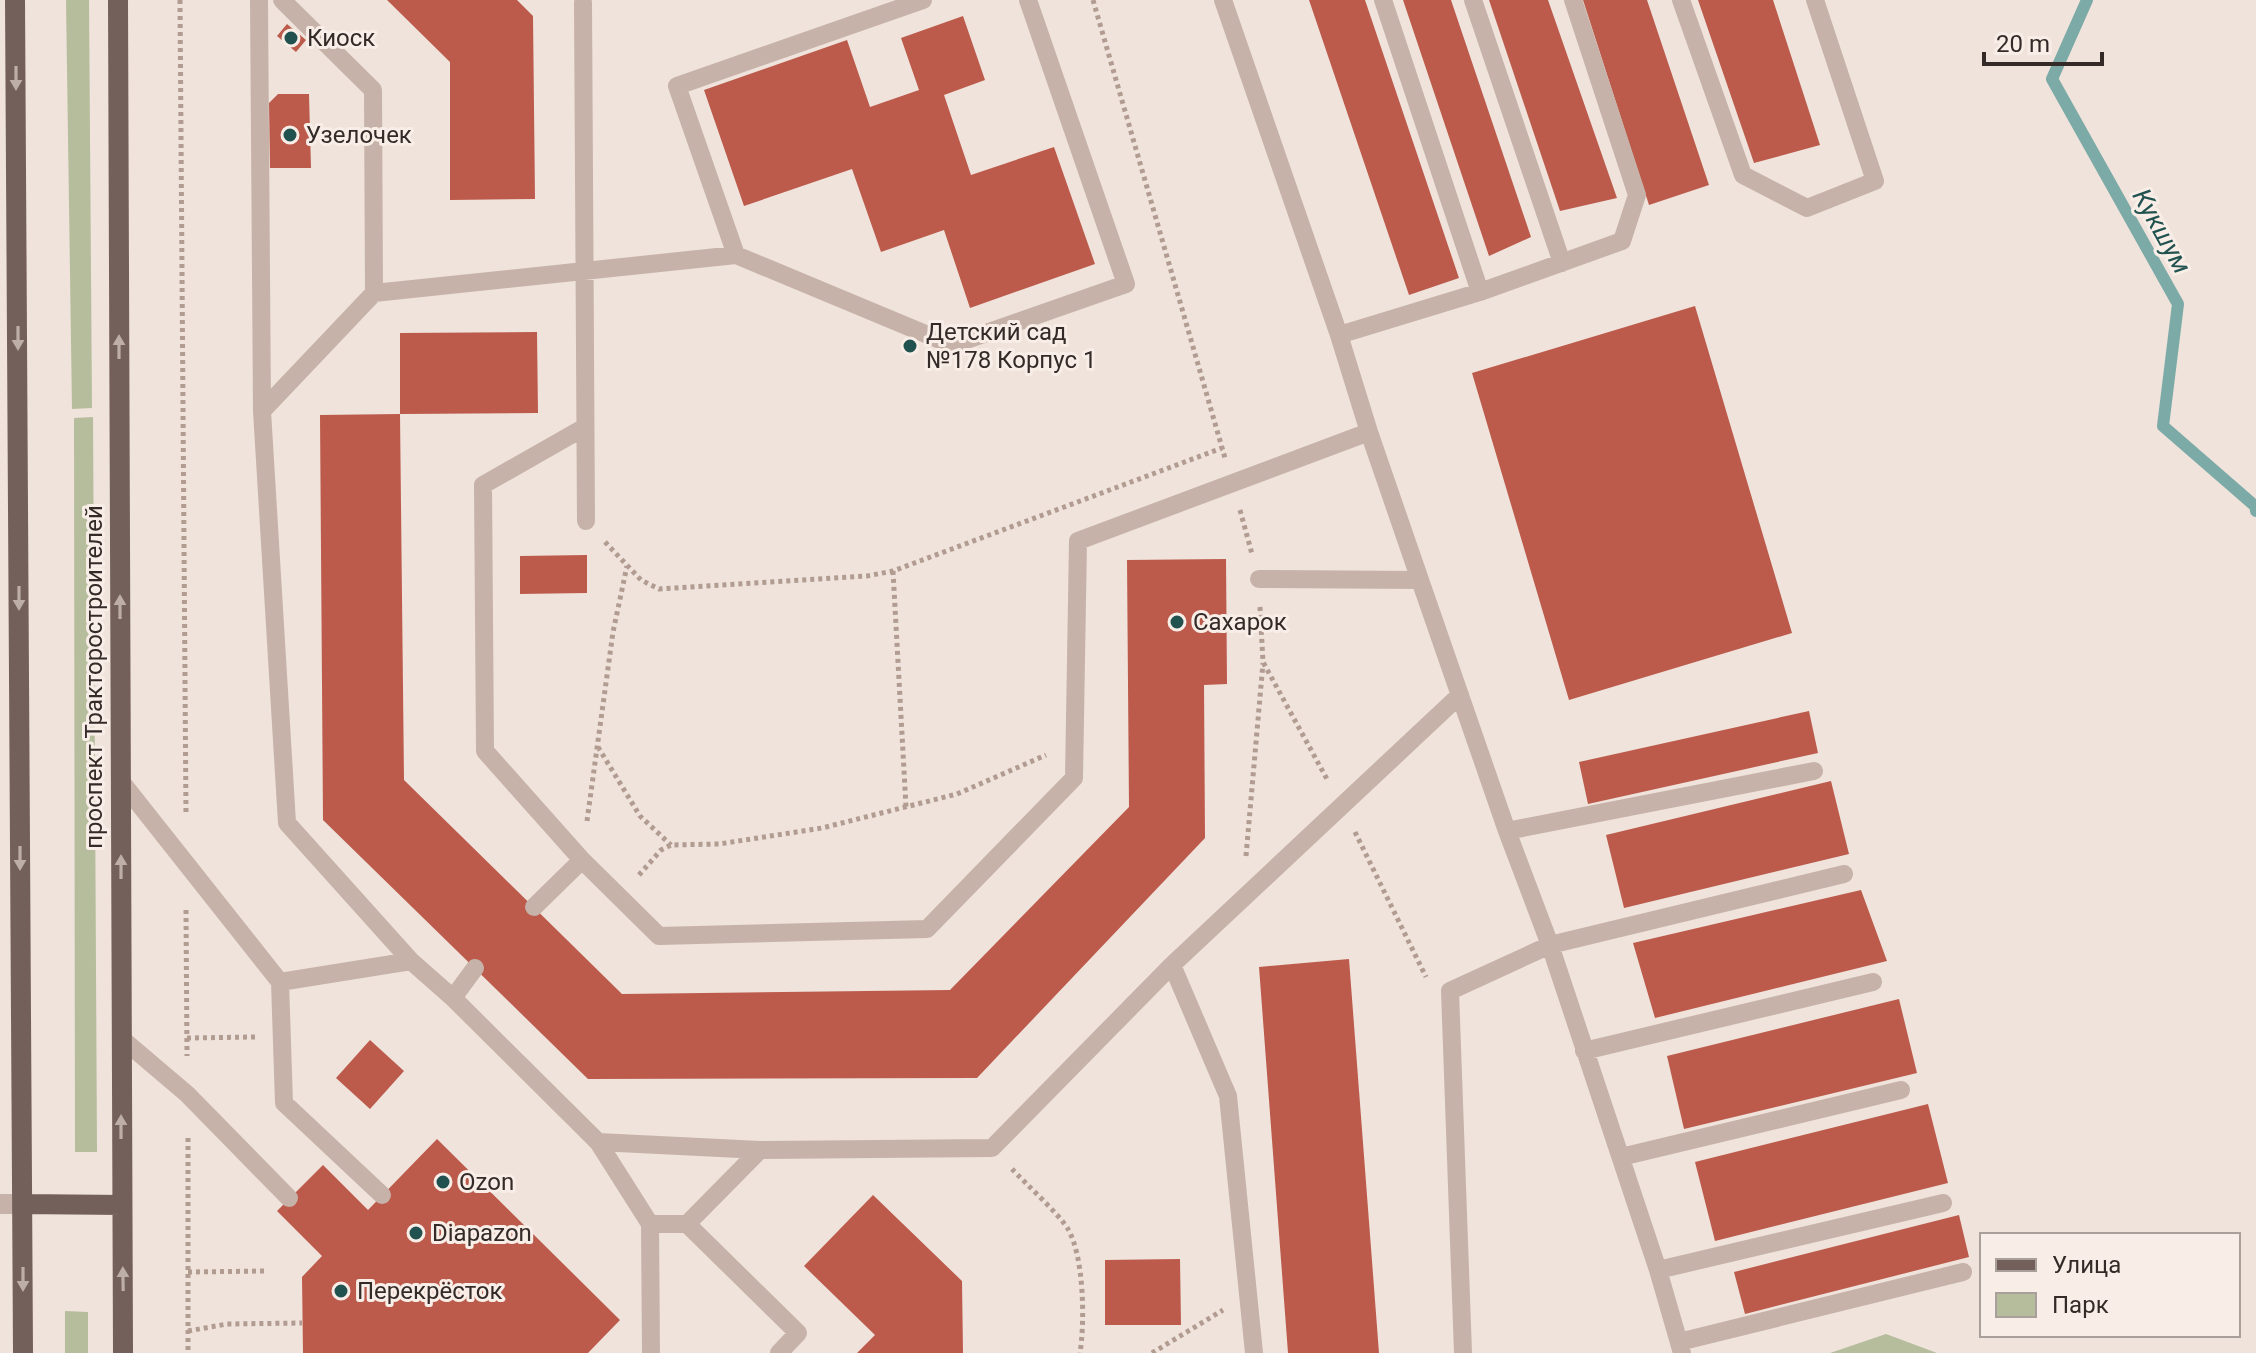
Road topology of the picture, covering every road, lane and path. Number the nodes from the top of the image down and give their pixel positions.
1 (15, 0) edge
2 (118, 0) edge
3 (180, 0) edge
4 (259, 0) edge
5 (282, 0) edge
6 (923, 0) edge
7 (1028, 0) edge
8 (1093, 0) edge
9 (1223, 0) edge
10 (1383, 0) edge
11 (1473, 0) edge
12 (1573, 0) edge
13 (1681, 0) edge
14 (1815, 0) edge
15 (583, 3) dead end
16 (736, 255) junction
17 (1562, 263) junction
18 (584, 271) junction
19 (1480, 292) junction
20 (374, 293) junction
21 (1339, 335) junction
22 (262, 411) junction
23 (585, 427) junction
24 (1369, 432) junction
25 (1222, 448) junction
26 (1233, 483) junction
27 (586, 521) joint
28 (627, 565) junction
29 (893, 571) junction
30 (1259, 579) junction
31 (1420, 580) junction
32 (1263, 662) junction
33 (1460, 695) junction
34 (1075, 743) junction
35 (597, 745) junction
36 (1814, 771) dead end
37 (120, 780) junction
38 (1342, 805) junction
39 (906, 807) junction
40 (1507, 831) junction
41 (671, 845) junction
42 (582, 860) junction
43 (186, 862) junction
44 (1844, 874) dead end
45 (619, 897) junction
46 (1242, 899) junction
47 (534, 907) dead end
48 (1550, 945) junction
49 (411, 961) junction
50 (1172, 965) junction
51 (475, 968) dead end
52 (280, 982) junction
53 (1873, 982) dead end
54 (453, 998) junction
55 (1452, 1029) junction
56 (280, 1037) junction
57 (121, 1038) junction
58 (187, 1038) junction
59 (1584, 1051) junction
60 (1901, 1090) dead end
61 (187, 1094) junction
62 (598, 1142) junction
63 (992, 1148) junction
64 (760, 1150) junction
65 (1621, 1157) junction
66 (382, 1195) dead end
67 (289, 1198) dead end
68 (1943, 1203) dead end
69 (0, 1204) edge
70 (23, 1204) junction
71 (122, 1205) junction
72 (650, 1224) junction
73 (687, 1224) junction
74 (1658, 1270) junction
75 (265, 1271) dead end
76 (188, 1272) junction
77 (1963, 1272) dead end
78 (1248, 1294) junction
79 (302, 1323) dead end
80 (188, 1331) junction
81 (1680, 1348) edge
82 (23, 1353) edge
83 (123, 1353) edge
84 (188, 1353) edge
85 (651, 1353) edge
86 (779, 1353) edge
87 (1080, 1353) edge
88 (1152, 1353) edge
89 (1254, 1353) edge
90 (1463, 1353) edge

1 -> 70 main road
37 -> 2 main road, проспект Тракторостроителей
3 - 43 path
4 - 22 lane
5 - 20 lane
6 - 16 lane
7 - 16 lane
8 - 25 path
9 - 21 lane
10 - 19 lane
11 - 17 lane
12 - 17 lane
13 - 14 lane
15 - 18 lane
16 - 18 lane
17 - 19 lane
18 - 20 lane
18 - 23 lane
19 - 21 lane
20 - 22 lane
21 - 24 lane
22 - 49 lane
23 - 27 lane
23 - 42 lane
24 - 26 lane
24 - 31 lane
25 - 26 path
25 - 29 path
26 - 30 path
26 - 34 lane
27 - 28 path
28 - 29 path
28 - 35 path
29 - 39 path
30 - 31 lane
30 - 32 path
31 - 33 lane
32 - 38 path
32 - 46 path
33 - 38 lane
33 - 40 lane
34 - 39 path
34 - 45 lane
35 - 41 path
35 - 42 path
36 - 40 lane
37 - 43 lane
57 -> 37 main road, проспект Тракторостроителей
38 - 46 lane
38 - 55 path
39 - 41 path
40 - 48 lane
41 - 45 path
42 - 45 lane
42 - 47 lane
43 - 52 lane
43 - 58 path
44 - 48 lane
46 - 50 lane
48 - 55 lane
48 - 59 lane
49 - 52 lane
49 - 54 lane
50 - 63 lane
50 - 78 lane
51 - 54 lane
52 - 56 lane
53 - 59 lane
54 - 62 lane
55 - 90 lane
56 - 58 path
56 - 66 lane
57 - 61 lane
71 -> 57 main road, проспект Тракторостроителей
58 - 61 path
59 - 65 lane
60 - 65 lane
61 - 67 lane
61 - 76 path
62 - 64 lane
62 - 72 lane
63 - 64 lane
63 - 87 path
64 - 73 lane
65 - 74 lane
68 - 74 lane
69 - 70 street
70 - 71 main road
70 -> 82 main road
83 -> 71 main road, проспект Тракторостроителей
72 - 73 lane
72 - 85 lane
73 - 86 lane
74 - 81 lane
75 - 76 path
76 - 80 path
77 - 81 lane
78 - 88 path
78 - 89 lane
79 - 80 path
80 - 84 path

